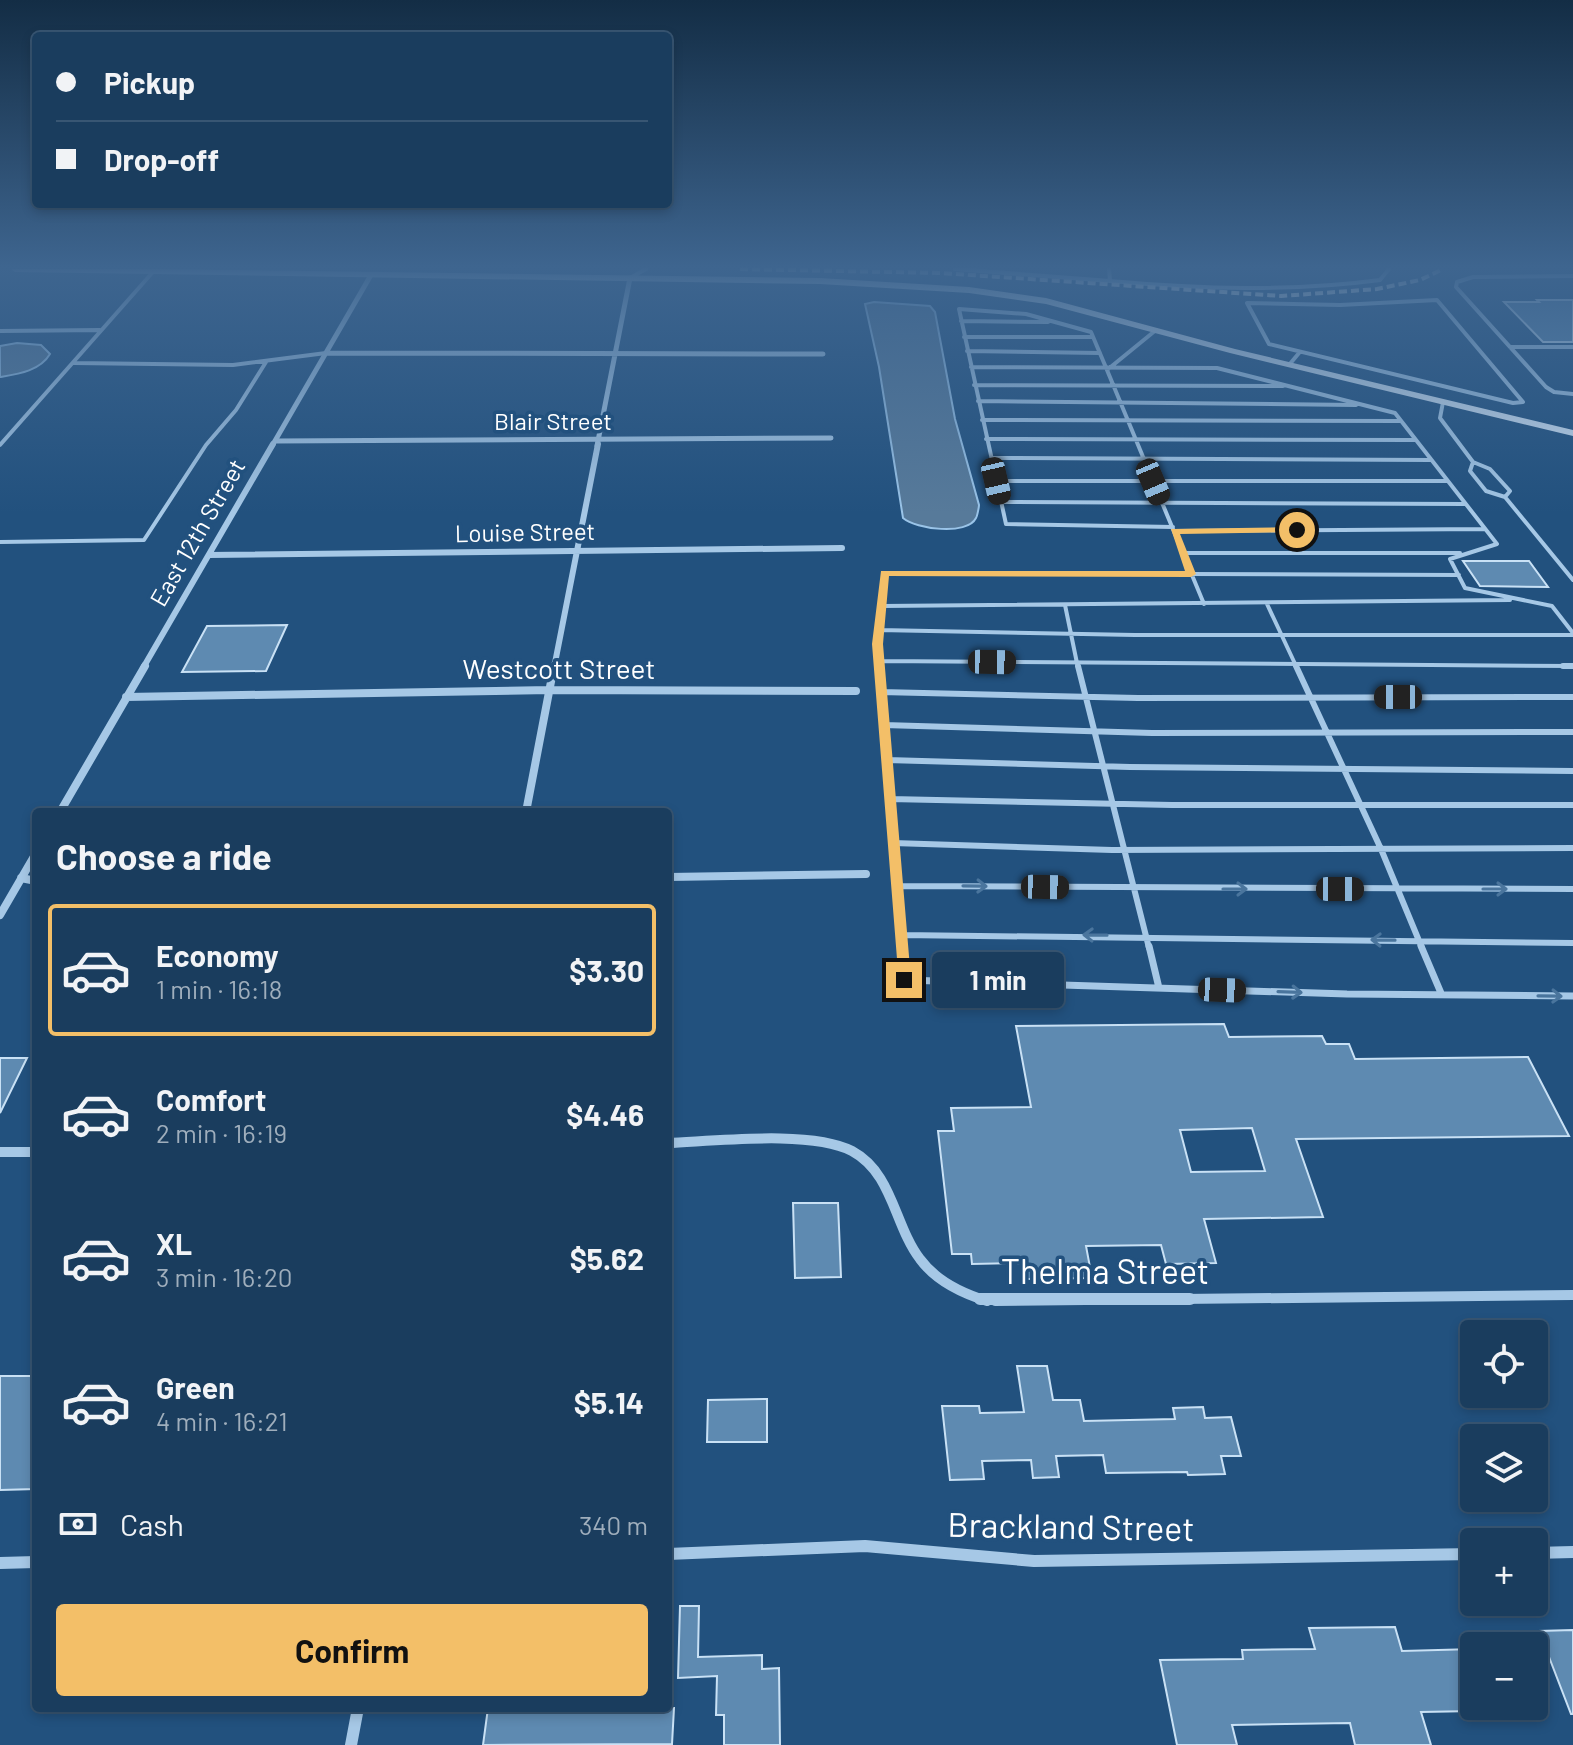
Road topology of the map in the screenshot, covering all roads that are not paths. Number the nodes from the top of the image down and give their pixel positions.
1 (84, 350) edge
2 (616, 350) edge
3 (1131, 350) edge
4 (1234, 350) edge
5 (1290, 350) edge
6 (1480, 350) edge
7 (1513, 350) edge
8 (967, 351) joint
9 (326, 353) junction
10 (1100, 353) joint
11 (1299, 353) junction
12 (823, 354) dead end
13 (615, 355) junction
14 (266, 362) junction
15 (74, 363) junction
16 (1289, 365) junction
17 (971, 367) junction
18 (1107, 370) junction
19 (974, 385) junction
20 (1114, 386) junction
21 (1292, 386) junction
22 (1469, 393) junction
23 (1573, 394) edge
24 (978, 401) junction
25 (1443, 402) junction
26 (1121, 404) junction
27 (1363, 405) junction
28 (1465, 407) junction
29 (982, 420) junction
30 (1128, 421) junction
31 (1401, 421) junction
32 (1573, 433) edge
33 (831, 438) dead end
34 (598, 439) junction
35 (986, 439) junction
36 (1415, 440) junction
37 (275, 441) junction
38 (1137, 442) junction
39 (0, 445) edge
40 (991, 458) junction
41 (1144, 460) junction
42 (1431, 460) junction
43 (1473, 462) junction
44 (996, 481) junction
45 (1447, 481) junction
46 (1153, 482) junction
47 (1505, 497) junction
48 (1001, 502) junction
49 (1163, 504) junction
50 (1466, 504) junction
51 (1173, 529) junction
52 (1485, 529) junction
53 (0, 542) edge
54 (842, 548) dead end
55 (577, 550) junction
56 (1183, 553) junction
57 (1469, 553) junction
58 (209, 555) junction
59 (1191, 574) junction
60 (1459, 575) junction
61 (1573, 580) edge
62 (1523, 600) junction
63 (1204, 604) junction
64 (1267, 604) junction
65 (1065, 605) junction
66 (882, 606) junction
67 (879, 630) junction
68 (1069, 633) junction
69 (1573, 634) edge
70 (1281, 635) junction
71 (879, 661) junction
72 (1077, 663) junction
73 (1295, 665) junction
74 (1573, 666) edge
75 (550, 690) junction
76 (856, 691) dead end
77 (881, 692) junction
78 (1087, 696) junction
79 (126, 697) junction
80 (1310, 697) junction
81 (1573, 697) edge
82 (884, 725) junction
83 (1093, 731) junction
84 (1573, 732) edge
85 (1327, 733) junction
86 (887, 760) junction
87 (1103, 767) junction
88 (1344, 769) junction
89 (1573, 771) edge
90 (890, 799) junction
91 (1115, 803) junction
92 (1359, 805) junction
93 (1573, 805) edge
94 (62, 808) edge
95 (527, 808) edge
96 (893, 843) junction
97 (1573, 848) edge
98 (1381, 849) junction
99 (1124, 850) junction
100 (32, 860) edge
101 (866, 874) dead end
102 (672, 877) edge
103 (21, 878) junction
104 (32, 880) edge
105 (897, 886) junction
106 (1133, 888) junction
107 (1397, 889) junction
108 (1573, 889) edge
109 (0, 915) edge
110 (901, 935) junction
111 (1146, 936) junction
112 (1418, 940) junction
113 (1573, 943) edge
114 (1159, 988) junction
115 (1441, 993) junction
116 (1573, 996) edge
117 (672, 1143) edge
118 (0, 1152) edge
119 (32, 1152) edge
120 (1573, 1295) edge
121 (1573, 1552) edge
122 (1548, 1553) edge
123 (672, 1554) edge
124 (1460, 1554) edge
125 (32, 1562) edge
126 (0, 1563) edge
127 (357, 1712) edge
128 (351, 1745) edge

1 - 15 lane
2 - 13 street
3 - 18 lane
4 - 16 street
5 - 11 lane
6 - 22 lane
7 - 23 lane
8 - 10 lane
8 - 17 lane
9 - 13 street
9 - 14 lane
9 - 37 street, East 12th Street
10 - 18 lane
11 - 16 lane
11 - 22 lane
12 - 13 street
13 - 34 street
14 - 15 lane
14 - 53 lane
15 - 39 lane
16 - 25 street
17 - 18 lane
17 - 19 lane
18 - 20 lane
18 - 21 lane
19 - 20 lane
19 - 24 lane
20 - 21 lane
20 - 26 lane
21 - 27 lane
22 - 28 lane
24 - 26 lane
24 - 29 lane
25 - 28 street
25 - 43 lane
26 - 27 lane
26 - 30 lane
27 - 31 lane
28 - 32 street
29 - 30 lane
29 - 35 lane
30 - 31 lane
30 - 38 lane
31 - 36 lane
33 - 34 street, Blair Street
34 - 37 street, Blair Street
34 - 55 street
35 - 38 lane
35 - 40 lane
36 - 38 lane
36 - 42 lane
37 - 58 street, East 12th Street
38 - 41 lane
40 - 41 lane
40 - 44 lane
41 - 42 lane
41 - 46 lane
42 - 45 lane
43 - 47 lane
43 - 47 lane
44 - 46 lane
44 - 48 lane
45 - 46 lane
45 - 50 lane
46 - 49 lane
47 - 61 lane
48 - 49 lane
48 - 51 lane
49 - 50 lane
49 - 51 lane
50 - 52 lane
51 - 52 lane
51 - 56 lane
52 - 57 lane
54 - 55 street, Louise Street
55 - 58 street, Louise Street
55 - 75 street
56 - 57 lane
56 - 59 lane
57 - 60 lane
58 - 79 street, East 12th Street
59 - 60 lane
59 - 63 lane
59 - 66 lane
60 - 62 lane
62 - 64 lane
62 - 69 lane
63 - 64 lane
63 - 65 lane
64 - 70 lane
65 - 66 lane
65 - 68 lane
66 - 67 lane
67 - 68 lane
67 - 71 lane
68 - 70 lane
68 - 72 lane
69 - 70 lane
70 - 73 lane
71 - 72 lane
71 - 77 lane
72 - 73 lane
72 - 78 lane
73 - 74 lane
73 - 80 lane
75 - 76 street, Westcott Street
75 - 79 street, Westcott Street
75 - 95 street
77 - 78 lane
77 - 82 lane
78 - 80 lane
78 - 83 lane
79 - 94 street, East 12th Street
80 - 81 lane
80 - 85 lane
82 - 83 lane
82 - 86 lane
83 - 85 lane
83 - 87 lane
84 - 85 lane
85 - 88 lane
86 - 87 lane
86 - 90 lane
87 - 88 lane
87 - 91 lane
88 - 89 lane
88 - 92 lane
90 - 91 lane
90 - 96 lane
91 - 92 lane
91 - 99 lane
92 - 93 lane
92 - 98 lane
96 - 99 lane
96 - 105 lane
97 - 98 lane
98 - 99 lane
98 - 107 lane
99 - 106 lane
100 - 103 street
101 - 102 street
103 - 104 street
103 - 109 street
105 -> 106 lane
105 - 110 lane
106 -> 107 lane
106 - 111 lane
107 -> 108 lane
107 - 112 lane
111 -> 110 lane
110 - 114 lane
112 -> 111 lane
111 - 114 lane
112 - 113 lane
112 - 115 lane
114 -> 115 lane
115 -> 116 lane
117 - 120 street, Thelma Street
118 - 119 street
121 - 122 street
123 - 124 street, Brackland Street
125 - 126 street
127 - 128 street

